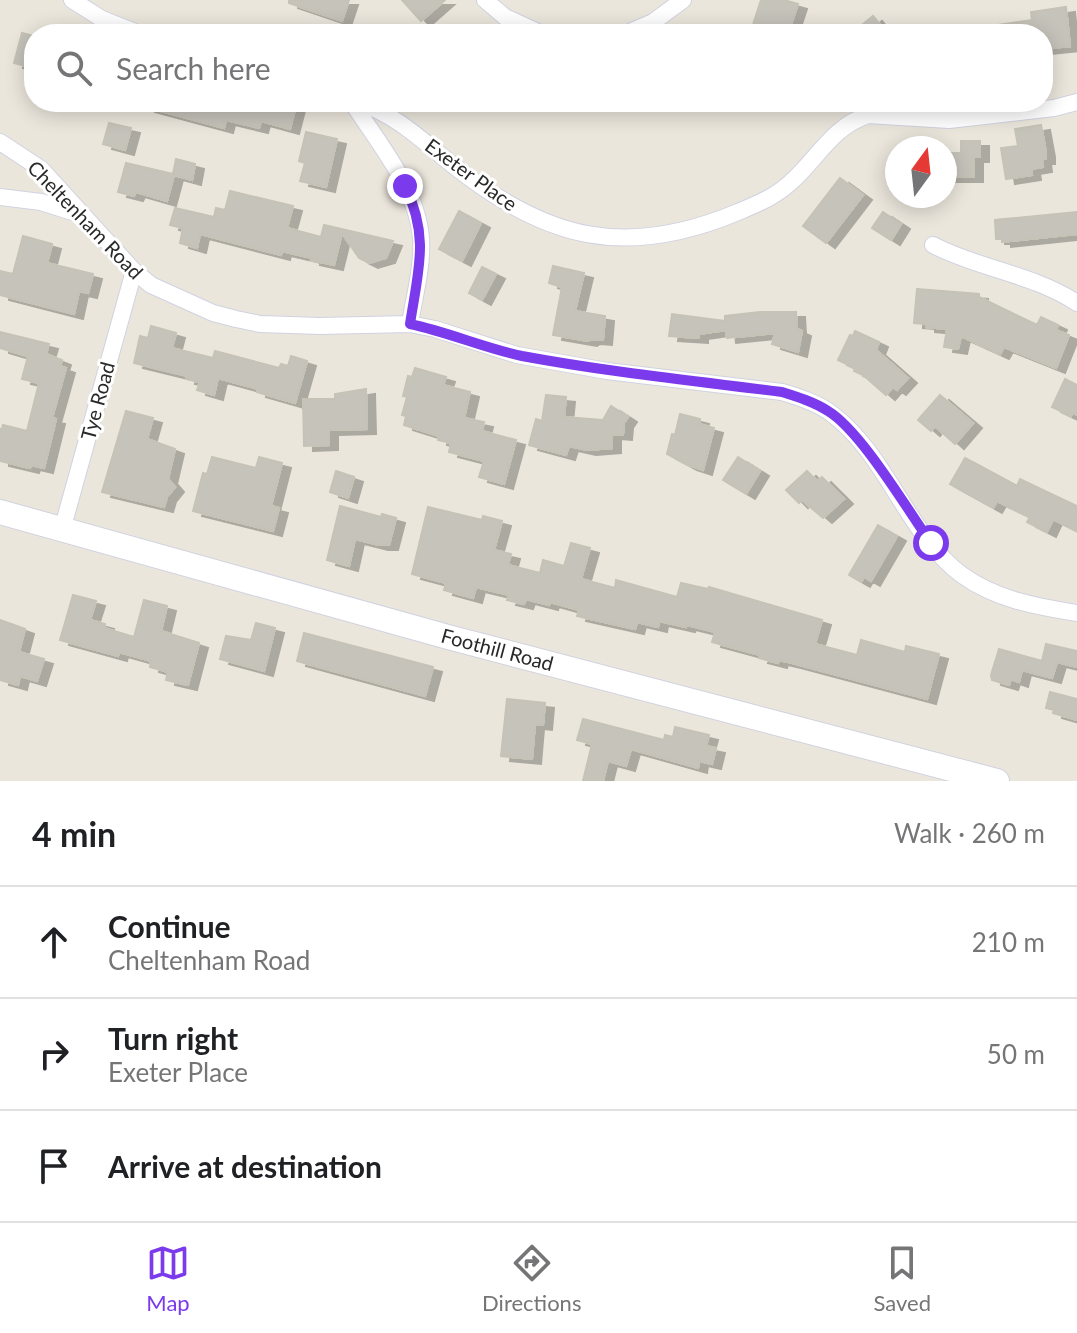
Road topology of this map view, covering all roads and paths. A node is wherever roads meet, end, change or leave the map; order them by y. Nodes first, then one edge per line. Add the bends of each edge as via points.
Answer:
1 (72, 0) edge
2 (485, 0) edge
3 (683, 0) edge
4 (115, 24) edge
5 (520, 24) edge
6 (648, 24) edge
7 (1077, 102) edge
8 (1053, 108) edge
9 (358, 112) edge
10 (380, 112) edge
11 (1019, 112) edge
12 (0, 142) edge
13 (0, 197) edge
14 (83, 215) junction
15 (933, 245) dead end
16 (134, 271) junction
17 (1077, 303) edge
18 (410, 324) junction
19 (0, 512) edge
20 (62, 530) junction
21 (1077, 613) edge
22 (997, 781) edge

1 - 4 street
2 - 5 street
3 - 6 street
7 - 8 street, Exeter Place
9 - 18 street via 405,186 418,218 421,252
10 - 11 street, Exeter Place via 519,212 556,228 615,237 705,226 768,199 845,125 868,115 949,120
12 - 14 street, Cheltenham Road via 41,169
13 - 14 street
14 - 16 street, Cheltenham Road
15 - 17 street via 959,259 1059,291
16 - 18 street, Cheltenham Road via 147,283 213,313 260,324
16 - 20 street, Tye Road
18 - 21 street, Cheltenham Road via 517,355 808,400 831,412 857,438 931,543 961,574 1010,599
19 - 20 main road, Foothill Road
20 - 22 main road, Foothill Road

